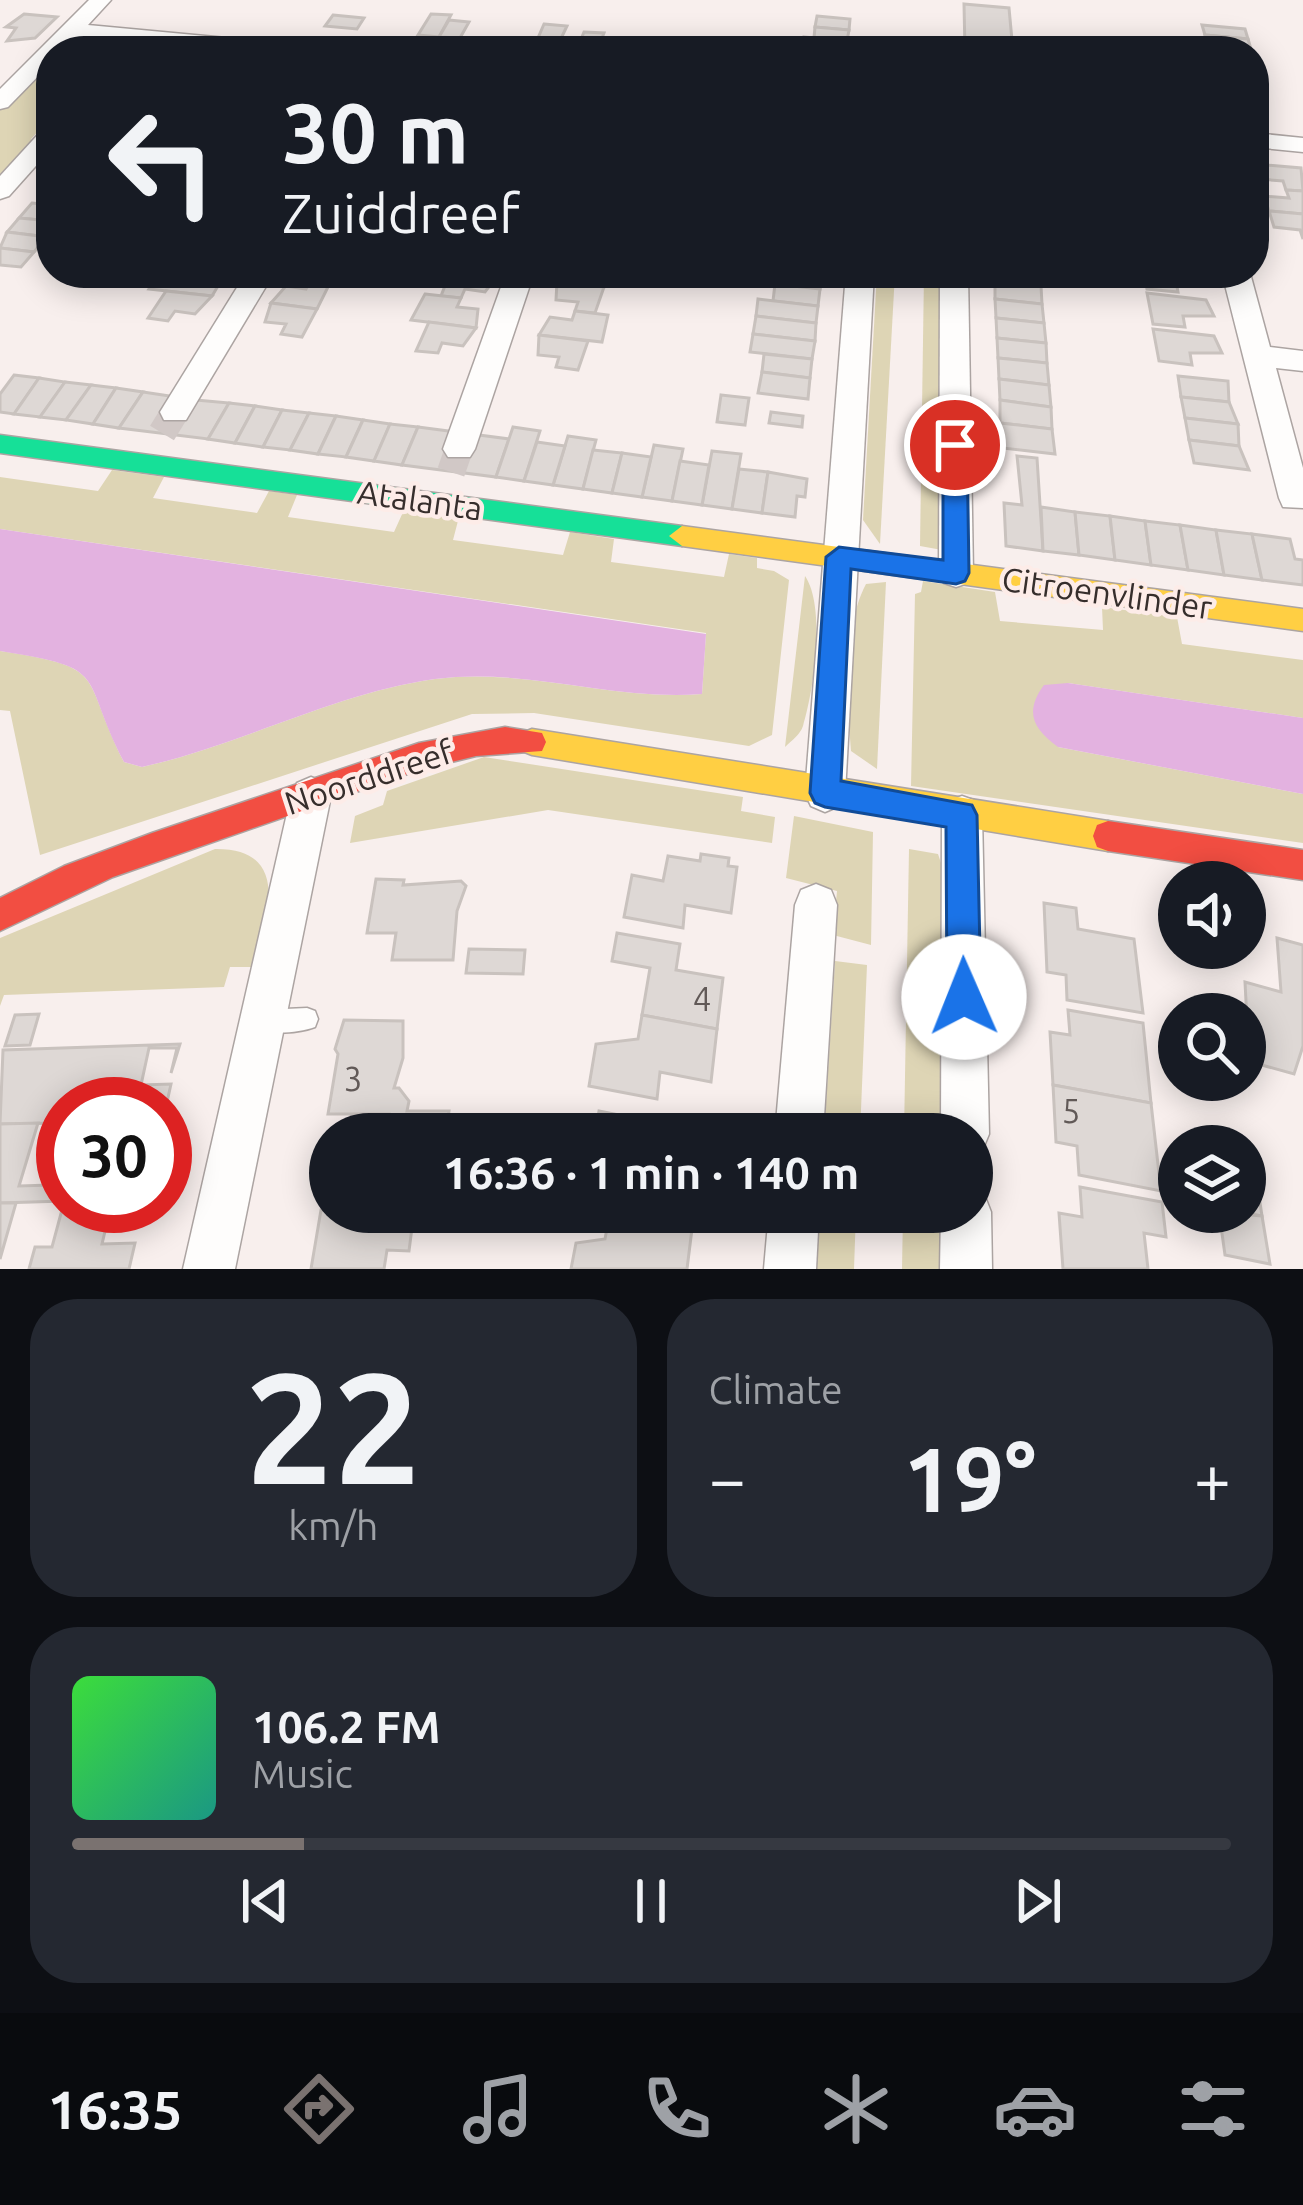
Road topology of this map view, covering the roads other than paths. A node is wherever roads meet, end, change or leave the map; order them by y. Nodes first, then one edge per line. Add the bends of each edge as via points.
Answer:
1 (101, 0) edge
2 (72, 29) junction
3 (65, 36) edge
4 (100, 36) edge
5 (36, 65) edge
6 (0, 101) edge
7 (1269, 142) edge
8 (1303, 145) edge
9 (36, 151) edge
10 (0, 191) edge
11 (251, 288) edge
12 (515, 288) edge
13 (859, 288) edge
14 (954, 288) edge
15 (1240, 288) edge
16 (1258, 356) junction
17 (1303, 361) edge
18 (0, 444) edge
19 (144, 463) junction
20 (450, 474) junction
21 (1295, 498) dead end
22 (839, 557) junction
23 (956, 573) junction
24 (1303, 620) edge
25 (825, 793) junction
26 (311, 796) junction
27 (962, 815) junction
28 (1303, 865) edge
29 (816, 905) dead end
30 (0, 915) edge
31 (801, 1113) edge
32 (965, 1113) edge
33 (793, 1233) edge
34 (966, 1233) edge
35 (209, 1269) edge
36 (790, 1269) edge
37 (967, 1269) edge

1 - 2 street
2 - 3 street
2 - 4 street
5 - 6 street
7 - 8 street
9 - 10 street
11 - 19 street
12 - 20 street
13 - 22 street
14 - 23 street
15 - 16 street
16 - 17 street
16 - 21 street
18 - 19 street, Atalanta
19 - 20 street, Atalanta
20 - 22 street, Atalanta
22 - 23 street, Citroenvlinder
22 - 25 street
23 - 24 street, Citroenvlinder
25 - 26 street, Noorddreef via 518,740 434,753
25 - 27 street, Noorddreef
26 - 30 street, Noorddreef via 111,861
26 - 35 street via 285,1020
27 - 28 street, Noorddreef
27 - 32 street
29 - 31 street
33 - 36 street
34 - 37 street

